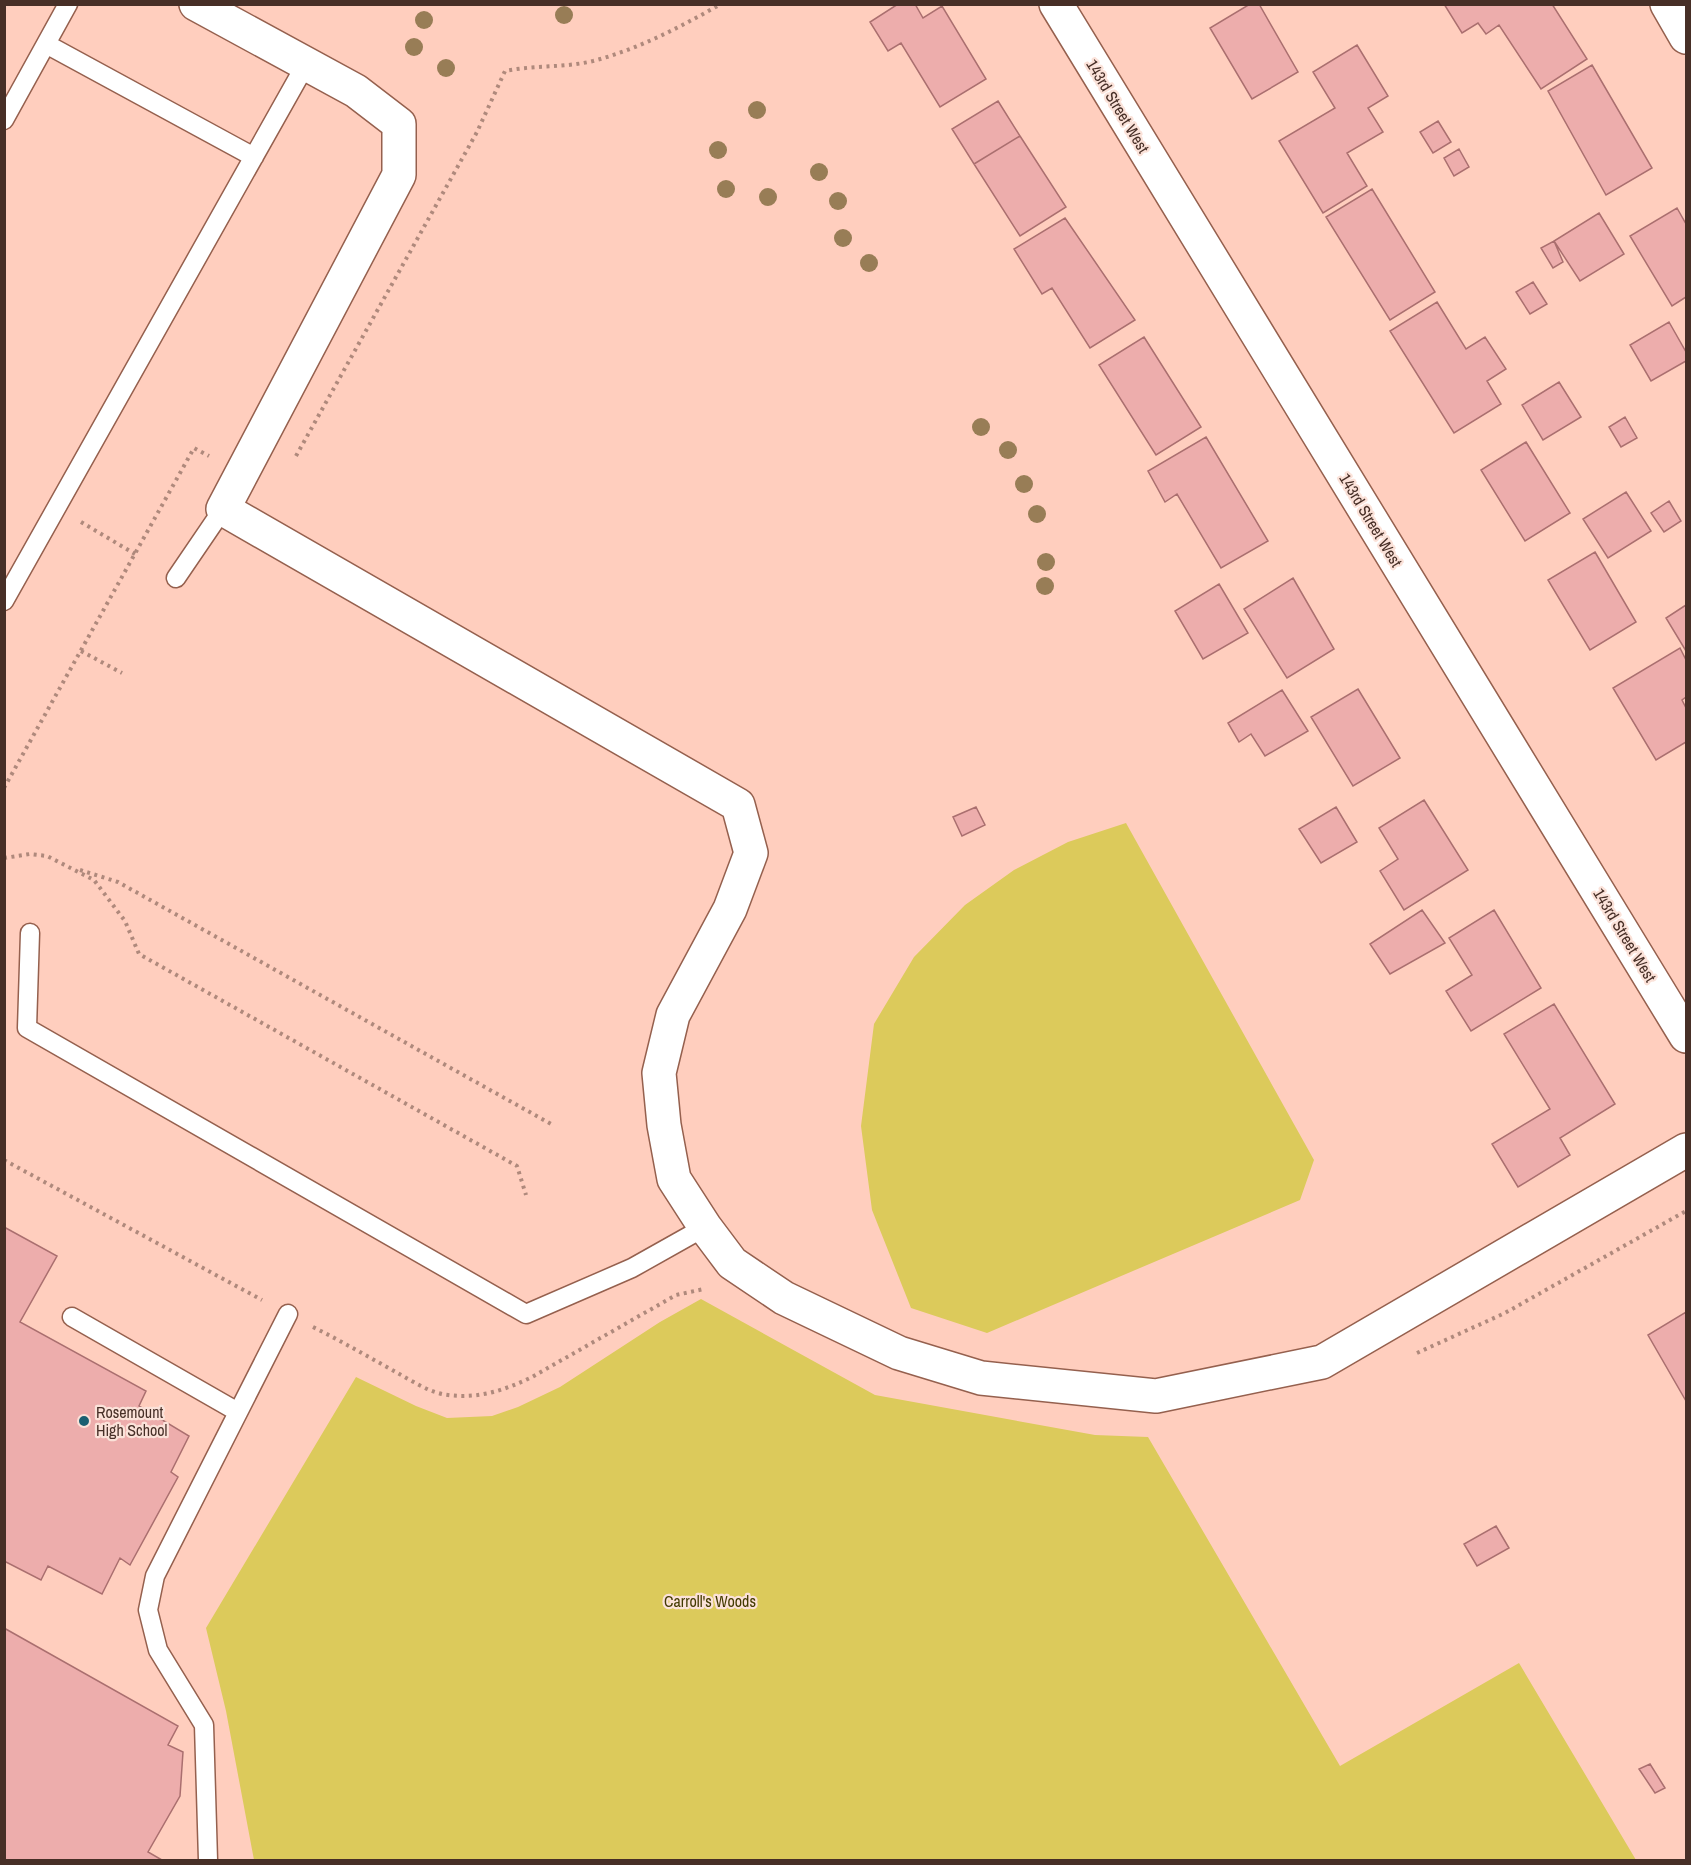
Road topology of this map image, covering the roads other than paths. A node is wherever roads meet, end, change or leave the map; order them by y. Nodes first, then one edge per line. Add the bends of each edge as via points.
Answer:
1 (68, 4) edge
2 (196, 4) edge
3 (1056, 4) edge
4 (1667, 4) edge
5 (1686, 37) edge
6 (46, 44) junction
7 (306, 64) junction
8 (4, 120) edge
9 (254, 157) junction
10 (223, 509) junction
11 (176, 578) dead end
12 (4, 601) edge
13 (30, 933) dead end
14 (1686, 1036) edge
15 (1686, 1150) edge
16 (705, 1227) junction
17 (288, 1314) dead end
18 (72, 1317) dead end
19 (238, 1412) junction
20 (208, 1860) edge

1 - 6 lane
2 - 7 street
3 - 14 street, 143rd Street West
4 - 5 street
6 - 8 lane
6 - 9 lane
7 - 9 lane
7 - 10 street via 356,91 399,124 399,175
9 - 12 lane
10 - 11 lane
10 - 16 street via 738,805 752,853 730,909 673,1015 659,1073 674,1179
13 - 16 lane via 27,1028 526,1314 632,1268
15 - 16 street via 1322,1362 1156,1396 981,1378 899,1353 783,1298 732,1263
17 - 19 lane
18 - 19 lane
19 - 20 lane via 155,1576 148,1610 158,1650 204,1725

